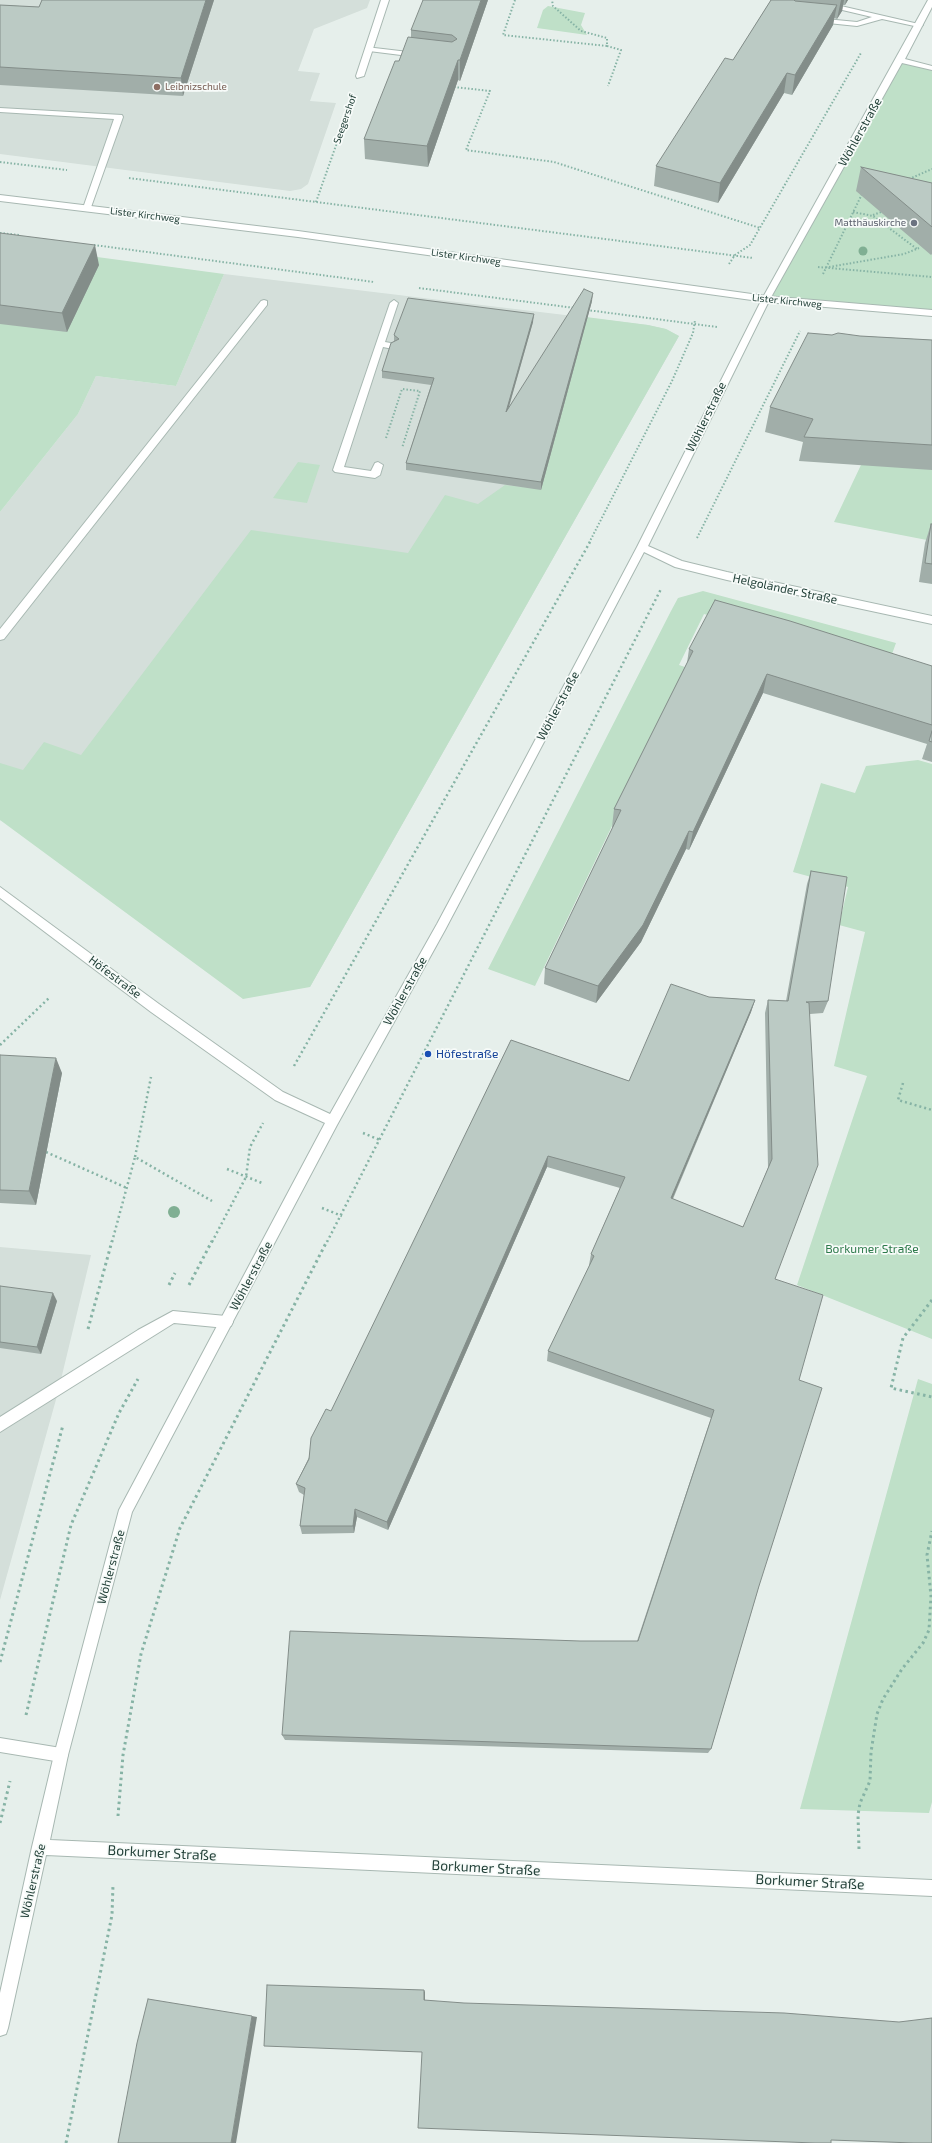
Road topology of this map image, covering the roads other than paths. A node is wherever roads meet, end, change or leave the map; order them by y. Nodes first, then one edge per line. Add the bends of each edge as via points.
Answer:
1 (385, 0) edge
2 (804, 0) edge
3 (932, 0) edge
4 (882, 16) junction
5 (811, 20) edge
6 (919, 25) junction
7 (369, 49) junction
8 (429, 56) edge
9 (900, 60) junction
10 (932, 68) edge
11 (360, 76) road end
12 (0, 110) edge
13 (0, 198) edge
14 (87, 208) junction
15 (766, 299) junction
16 (394, 303) dead end
17 (264, 304) dead end
18 (932, 313) edge
19 (380, 344) junction
20 (393, 346) edge
21 (378, 465) road end
22 (642, 547) junction
23 (932, 620) edge
24 (0, 636) edge
25 (0, 892) edge
26 (333, 1121) junction
27 (226, 1322) junction
28 (0, 1425) edge
29 (0, 1745) edge
30 (61, 1755) junction
31 (40, 1847) junction
32 (932, 1888) edge
33 (0, 2028) edge

1 - 7 street
2 - 4 street
3 - 6 street, Wöhlerstraße
4 - 5 street via 857,24
4 - 6 street
6 - 9 street, Wöhlerstraße
7 - 8 street
7 - 11 street
9 - 10 street
9 - 15 street, Wöhlerstraße
12 - 14 street via 119,117
13 - 14 street, Lister Kirchweg
14 - 15 street, Lister Kirchweg via 298,234
15 - 18 street, Lister Kirchweg
15 - 22 street, Wöhlerstraße
16 - 19 street
17 - 24 street
19 - 20 street
19 - 21 street via 338,470 374,475
22 - 23 street, Helgoländer Straße via 679,564 726,576
22 - 26 street, Wöhlerstraße via 441,927
25 - 26 street, Höfestraße via 155,1008 279,1096
26 - 27 street, Wöhlerstraße
27 - 28 street via 173,1317
27 - 30 street, Wöhlerstraße via 126,1510
29 - 30 street
30 - 31 street, Wöhlerstraße
31 - 32 street, Borkumer Straße
31 - 33 street, Wöhlerstraße

